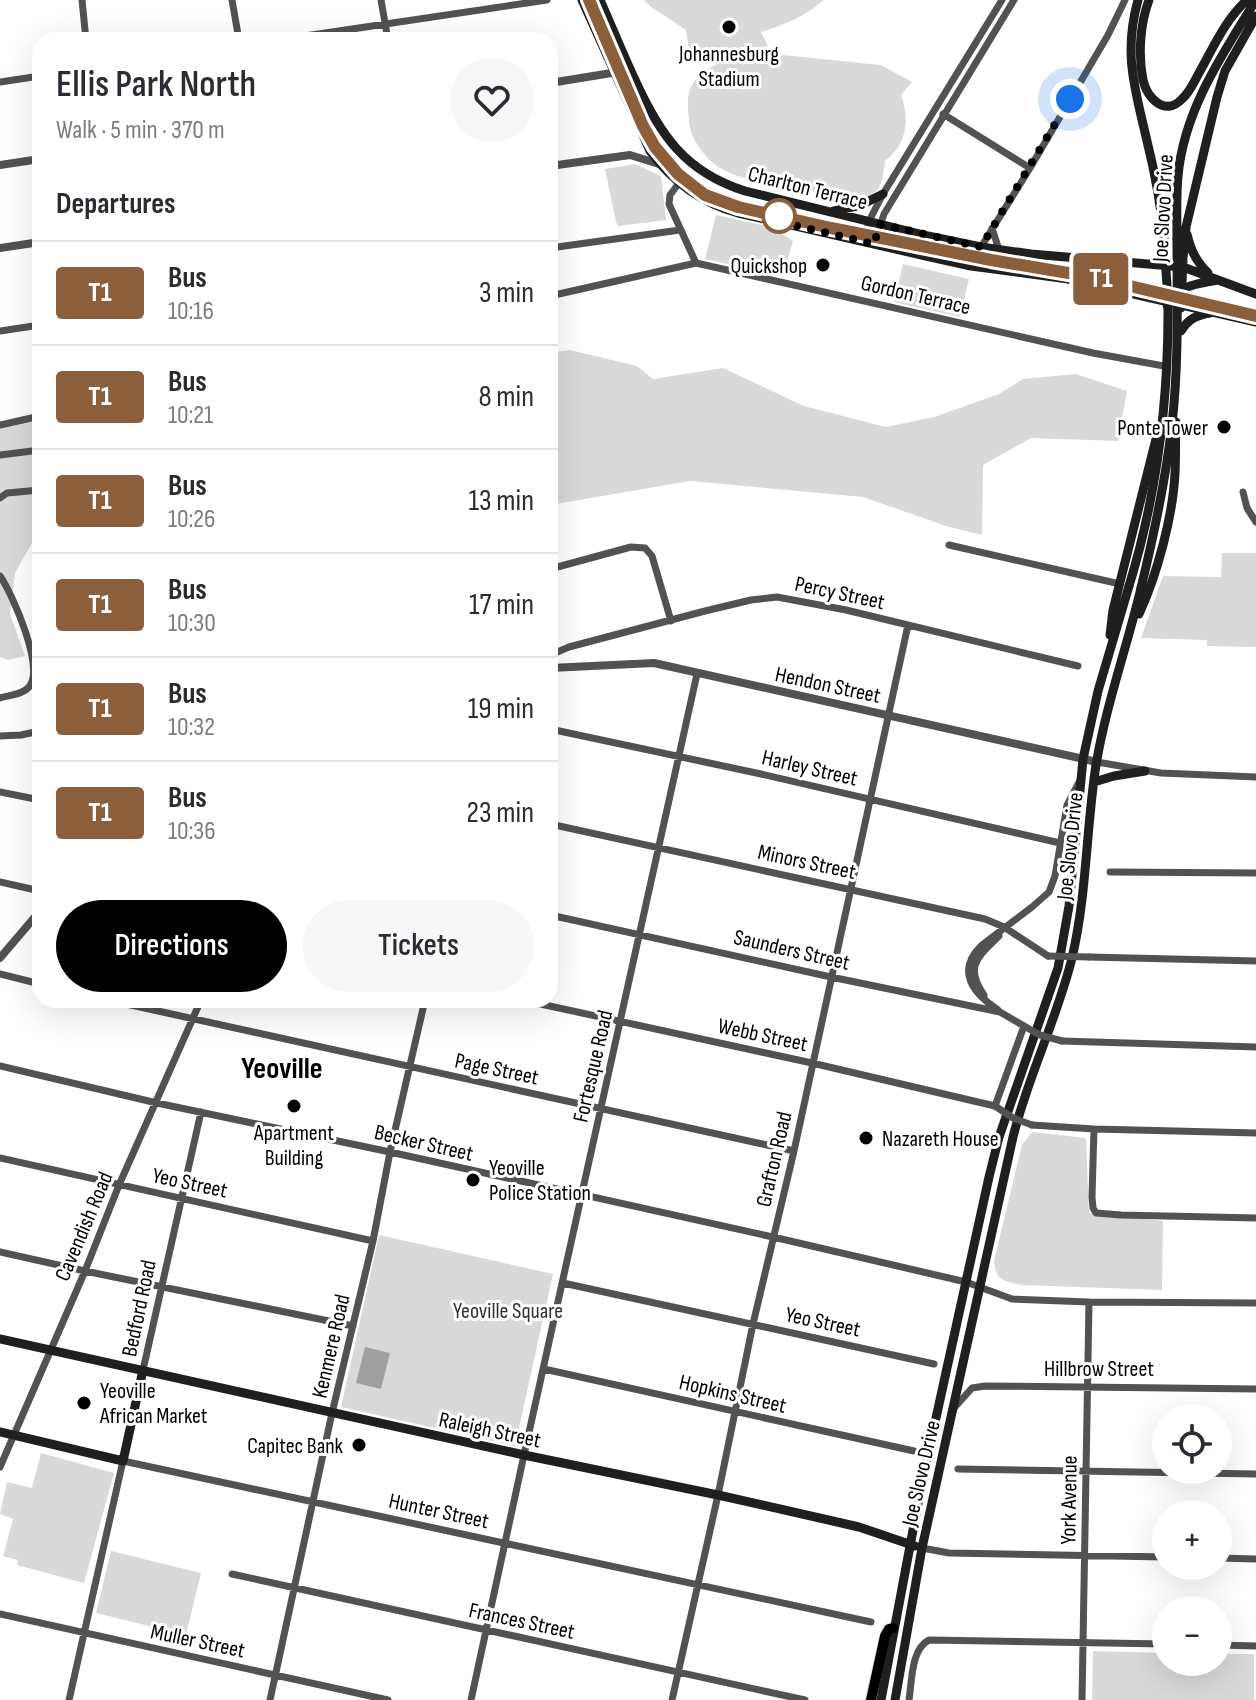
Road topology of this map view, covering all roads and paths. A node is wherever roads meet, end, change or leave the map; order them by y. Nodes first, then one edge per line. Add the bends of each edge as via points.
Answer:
1 (82, 0) edge
2 (232, 0) edge
3 (381, 0) edge
4 (547, 0) edge
5 (582, 0) edge
6 (600, 0) edge
7 (1014, 0) edge
8 (1125, 0) edge
9 (1138, 0) edge
10 (1149, 0) edge
11 (1247, 0) edge
12 (1256, 0) edge
13 (1000, 3) edge
14 (1006, 12) junction
15 (1256, 16) edge
16 (385, 25) junction
17 (85, 32) edge
18 (238, 32) edge
19 (335, 32) edge
20 (386, 32) edge
21 (964, 61) junction
22 (974, 65) junction
23 (630, 70) junction
24 (614, 74) junction
25 (32, 77) edge
26 (0, 82) edge
27 (558, 82) edge
28 (935, 109) junction
29 (945, 116) junction
30 (32, 160) edge
31 (660, 164) junction
32 (0, 165) edge
33 (558, 165) edge
34 (1030, 168) junction
35 (679, 183) junction
36 (883, 194) junction
37 (830, 211) junction
38 (875, 223) junction
39 (1186, 227) junction
40 (992, 228) junction
41 (680, 230) junction
42 (32, 243) edge
43 (869, 243) junction
44 (558, 247) edge
45 (981, 247) junction
46 (0, 248) edge
47 (999, 250) junction
48 (696, 263) junction
49 (1183, 267) junction
50 (1217, 278) junction
51 (1182, 289) junction
52 (558, 294) edge
53 (1256, 294) edge
54 (1167, 301) junction
55 (1181, 304) junction
56 (1213, 312) junction
57 (1256, 322) edge
58 (32, 326) edge
59 (0, 331) edge
60 (1181, 331) junction
61 (1164, 366) junction
62 (32, 418) edge
63 (0, 425) edge
64 (32, 451) edge
65 (0, 455) edge
66 (32, 491) edge
67 (1243, 492) dead end
68 (0, 498) edge
69 (1256, 522) edge
70 (949, 545) dead end
71 (558, 567) edge
72 (0, 576) edge
73 (1124, 585) junction
74 (671, 621) junction
75 (1132, 623) junction
76 (908, 625) junction
77 (558, 652) edge
78 (32, 663) edge
79 (1078, 666) dead end
80 (558, 668) edge
81 (697, 674) junction
82 (32, 680) edge
83 (0, 698) edge
84 (889, 716) junction
85 (558, 731) edge
86 (32, 733) edge
87 (0, 736) edge
88 (678, 756) junction
89 (1083, 759) junction
90 (1097, 762) junction
91 (1145, 771) junction
92 (1256, 777) edge
93 (1081, 779) junction
94 (1094, 782) junction
95 (0, 792) edge
96 (32, 798) edge
97 (870, 799) junction
98 (558, 826) edge
99 (1060, 843) junction
100 (659, 847) junction
101 (1110, 872) dead end
102 (1256, 873) edge
103 (0, 882) edge
104 (32, 889) edge
105 (850, 889) junction
106 (558, 917) edge
107 (32, 920) edge
108 (1006, 927) junction
109 (641, 935) junction
110 (0, 958) edge
111 (1256, 961) edge
112 (0, 974) edge
113 (831, 977) junction
114 (32, 982) edge
115 (142, 1008) edge
116 (198, 1008) edge
117 (423, 1008) edge
118 (556, 1008) edge
119 (996, 1009) junction
120 (193, 1020) junction
121 (620, 1023) junction
122 (1024, 1026) junction
123 (1256, 1047) edge
124 (812, 1063) junction
125 (0, 1066) edge
126 (410, 1067) junction
127 (157, 1103) junction
128 (995, 1106) junction
129 (601, 1108) junction
130 (201, 1112) junction
131 (1094, 1129) junction
132 (1256, 1133) edge
133 (794, 1151) junction
134 (390, 1152) junction
135 (0, 1158) edge
136 (119, 1185) junction
137 (581, 1195) junction
138 (180, 1198) junction
139 (1256, 1218) edge
140 (773, 1237) junction
141 (373, 1241) junction
142 (0, 1252) edge
143 (85, 1271) junction
144 (966, 1282) junction
145 (563, 1283) junction
146 (161, 1286) junction
147 (980, 1287) junction
148 (1089, 1302) junction
149 (1256, 1303) edge
150 (753, 1324) junction
151 (353, 1326) junction
152 (0, 1339) edge
153 (49, 1350) junction
154 (934, 1364) dead end
155 (544, 1369) junction
156 (143, 1370) junction
157 (1088, 1386) junction
158 (1256, 1389) edge
159 (953, 1410) junction
160 (735, 1412) junction
161 (332, 1413) junction
162 (0, 1432) edge
163 (14, 1435) junction
164 (914, 1451) dead end
165 (524, 1455) junction
166 (123, 1461) junction
167 (0, 1467) edge
168 (958, 1469) dead end
169 (1087, 1471) junction
170 (1256, 1474) edge
171 (718, 1495) junction
172 (314, 1502) junction
173 (505, 1543) junction
174 (909, 1543) junction
175 (922, 1548) junction
176 (1084, 1556) junction
177 (1152, 1557) edge
178 (1232, 1558) edge
179 (1256, 1559) edge
180 (232, 1574) dead end
181 (698, 1585) junction
182 (295, 1588) junction
183 (0, 1614) edge
184 (871, 1622) dead end
185 (893, 1628) junction
186 (487, 1631) junction
187 (84, 1633) junction
188 (1083, 1642) junction
189 (1152, 1644) edge
190 (1232, 1645) edge
191 (1256, 1646) edge
192 (678, 1672) junction
193 (276, 1675) junction
194 (69, 1700) edge
195 (270, 1700) edge
196 (388, 1700) edge
197 (471, 1700) edge
198 (672, 1700) edge
199 (805, 1700) edge
200 (871, 1700) edge
201 (881, 1700) edge
202 (895, 1700) edge
203 (909, 1700) edge
204 (1082, 1700) edge

1 - 17 street
2 - 18 street
3 - 16 street
4 - 16 street
5 - 24 main road, Charlton Terrace
6 - 23 main road, Charlton Terrace
7 - 14 street
8 - 34 street
9 - 73 main road, Joe Slovo Drive, bridge via 1131,73 1154,171 1168,312 1162,421 1148,504
10 - 11 main road via 1142,72 1149,96 1169,106 1188,93 1220,35
12 - 75 main road, Joe Slovo Drive, bridge via 1212,71 1191,118 1178,176 1172,424 1159,510
13 - 14 street
13 - 21 street
14 - 22 street
15 - 39 main road via 1220,85
16 - 19 street
16 - 20 street
21 - 22 street
21 - 28 street
22 - 29 street
23 - 24 street
23 - 37 main road, Charlton Terrace via 656,123 673,147 701,171 733,187
24 - 27 street
24 - 31 main road, Charlton Terrace
25 - 26 street
28 - 29 street
28 - 36 street
29 - 34 street
29 - 38 street
30 - 32 street
31 - 33 street via 630,155
31 - 35 main road, Charlton Terrace
34 - 40 street
35 - 41 street via 669,201
35 - 43 main road, Charlton Terrace via 726,209
36 - 37 main road
36 - 38 street
37 - 38 main road, Charlton Terrace
38 - 43 street
38 - 45 main road, Charlton Terrace
39 - 49 main road
39 - 50 main road via 1196,260
40 - 45 street
40 - 47 street
41 - 44 street
41 - 48 street
42 - 46 street
43 - 54 main road, Charlton Terrace
45 - 47 main road, Charlton Terrace
47 - 49 main road, Charlton Terrace
48 - 52 street
48 - 61 street, Gordon Terrace
49 - 50 main road, Charlton Terrace
49 - 51 main road
50 - 51 main road
50 - 53 main road, Charlton Terrace
51 - 54 main road
51 - 55 main road
54 - 55 main road, Charlton Terrace
54 - 61 main road
55 - 56 main road, Charlton Terrace
55 - 60 main road
56 - 57 main road, Charlton Terrace
56 - 60 main road via 1194,317
58 - 59 street
60 - 75 main road via 1174,490 1159,557
61 - 73 main road via 1157,437
62 - 63 street
64 - 65 street
66 - 68 street
67 - 69 street
70 - 73 street
71 - 74 street via 645,548
72 - 78 street via 20,614
73 - 89 main road, Joe Slovo Drive
74 - 76 street, Percy Street via 777,597
74 - 77 street, Percy Street
75 - 90 main road, Joe Slovo Drive
76 - 79 street, Percy Street
76 - 84 street, Grafton Road
80 - 81 street, Hendon Street via 645,663
81 - 84 street, Hendon Street
81 - 88 street, Fortesque Road
82 - 83 street via 26,690
84 - 89 street, Hendon Street
84 - 97 street, Grafton Road
85 - 88 street, Harley Street
86 - 87 street
88 - 97 street, Harley Street
88 - 100 street, Fortesque Road
89 - 90 street, Hendon Street
89 - 93 main road, Joe Slovo Drive
90 - 91 street
90 - 94 main road, Joe Slovo Drive
91 - 92 street
91 - 94 main road
93 - 99 street via 1069,798
93 - 144 main road, Joe Slovo Drive via 1058,968 999,1137
94 - 147 main road, Joe Slovo Drive via 1072,959 1017,1119
95 - 96 street
97 - 99 street, Harley Street
97 - 105 street, Grafton Road
98 - 100 street, Minors Street
99 - 108 street via 1049,892
100 - 105 street, Minors Street
100 - 109 street, Fortesque Road
101 - 102 street
103 - 104 street
105 - 108 street, Minors Street
105 - 113 street, Grafton Road
106 - 109 street, Saunders Street
107 - 110 street
108 - 111 street, Minors Street, bridge via 1048,956
108 - 119 street via 974,967 976,980
109 - 113 street, Saunders Street
109 - 121 street, Fortesque Road
112 - 114 street
113 - 119 street, Saunders Street
113 - 124 street, Grafton Road
115 - 120 street, Page Street
116 - 120 street, Cavendish Road
117 - 126 street, Kenmere Road
118 - 121 street, Webb Street
119 - 122 street, Saunders Street
120 - 126 street, Page Street
120 - 127 street, Cavendish Road
121 - 124 street, Webb Street
121 - 129 street, Fortesque Road
122 - 123 street, Saunders Street, bridge via 1062,1041
122 - 128 street
124 - 128 street, Webb Street
124 - 133 street, Grafton Road
125 - 127 street, Becker Street
126 - 129 street, Page Street
126 - 134 street, Kenmere Road
127 - 130 street, Becker Street
127 - 136 street, Cavendish Road
128 - 131 street, Webb Street, bridge via 1032,1125
129 - 133 street, Page Street
129 - 137 street, Fortesque Road
130 - 134 street, Becker Street
130 - 138 street, Bedford Road
131 - 132 street
131 - 139 street via 1095,1212
133 - 140 street, Grafton Road
134 - 137 street, Becker Street
134 - 141 street, Kenmere Road
135 - 136 street, Yeo Street
136 - 138 street, Yeo Street
136 - 143 street, Cavendish Road
137 - 140 street, Becker Street
137 - 145 street, Fortesque Road
138 - 141 street, Yeo Street
138 - 146 street, Bedford Road
140 - 144 street, Becker Street
140 - 150 street, Grafton Road
141 - 151 street, Kenmere Road
142 - 143 street
143 - 146 street
143 - 153 street, Cavendish Road
144 - 147 street, Becker Street
144 - 174 main road, Joe Slovo Drive
145 - 150 street, Yeo Street
145 - 155 street, Fortesque Road
146 - 151 street
146 - 156 street, Bedford Road
147 - 148 street, Becker Street via 1012,1299
147 - 159 main road, Joe Slovo Drive
148 - 149 street, Becker Street
148 - 157 street, York Avenue
150 - 154 street, Yeo Street
150 - 160 street, Grafton Road
151 - 161 street, Kenmere Road
152 - 153 main road, Raleigh Street
153 - 156 main road, Raleigh Street
153 - 163 street, Cavendish Road
155 - 160 street, Hopkins Street
155 - 165 street, Fortesque Road
156 - 161 main road, Raleigh Street
156 - 166 main road, Bedford Road
157 - 158 street, Hillbrow Street
157 - 159 street, Hillbrow Street via 977,1386
157 - 169 street, York Avenue
159 - 175 main road, Joe Slovo Drive
160 - 164 street, Hopkins Street
160 - 171 street, Grafton Road
161 - 165 main road, Raleigh Street
161 - 172 street, Kenmere Road
162 - 163 main road, Hunter Street
163 - 166 main road, Hunter Street
163 - 167 street, Cavendish Road
165 - 171 main road, Raleigh Street
165 - 173 street, Fortesque Road
166 - 172 street, Hunter Street
166 - 187 street, Bedford Road
168 - 169 street
169 - 170 street
169 - 176 street, York Avenue
171 - 174 main road, Raleigh Street
171 - 181 street, Grafton Road
172 - 173 street, Hunter Street
172 - 182 street, Kenmere Road
173 - 181 street, Hunter Street
173 - 186 street, Fortesque Road
174 - 175 main road, Raleigh Street
174 - 185 main road, Joe Slovo Drive
175 - 176 street
175 - 202 main road, Joe Slovo Drive
176 - 177 street
176 - 188 street, York Avenue
178 - 179 street
180 - 182 street, Frances Street
181 - 184 street, Hunter Street
181 - 192 street, Grafton Road
182 - 186 street, Frances Street
182 - 193 street, Kenmere Road
183 - 187 street, Muller Street
185 - 200 main road via 885,1636
185 - 201 main road, Joe Slovo Drive
186 - 192 street, Frances Street
186 - 197 street, Fortesque Road
187 - 193 street, Muller Street
187 - 194 street, Bedford Road
188 - 189 street
188 - 203 street via 927,1641 917,1654
188 - 204 street, York Avenue
190 - 191 street
192 - 198 street, Grafton Road
192 - 199 street, Frances Street
193 - 195 street, Kenmere Road
193 - 196 street, Muller Street

